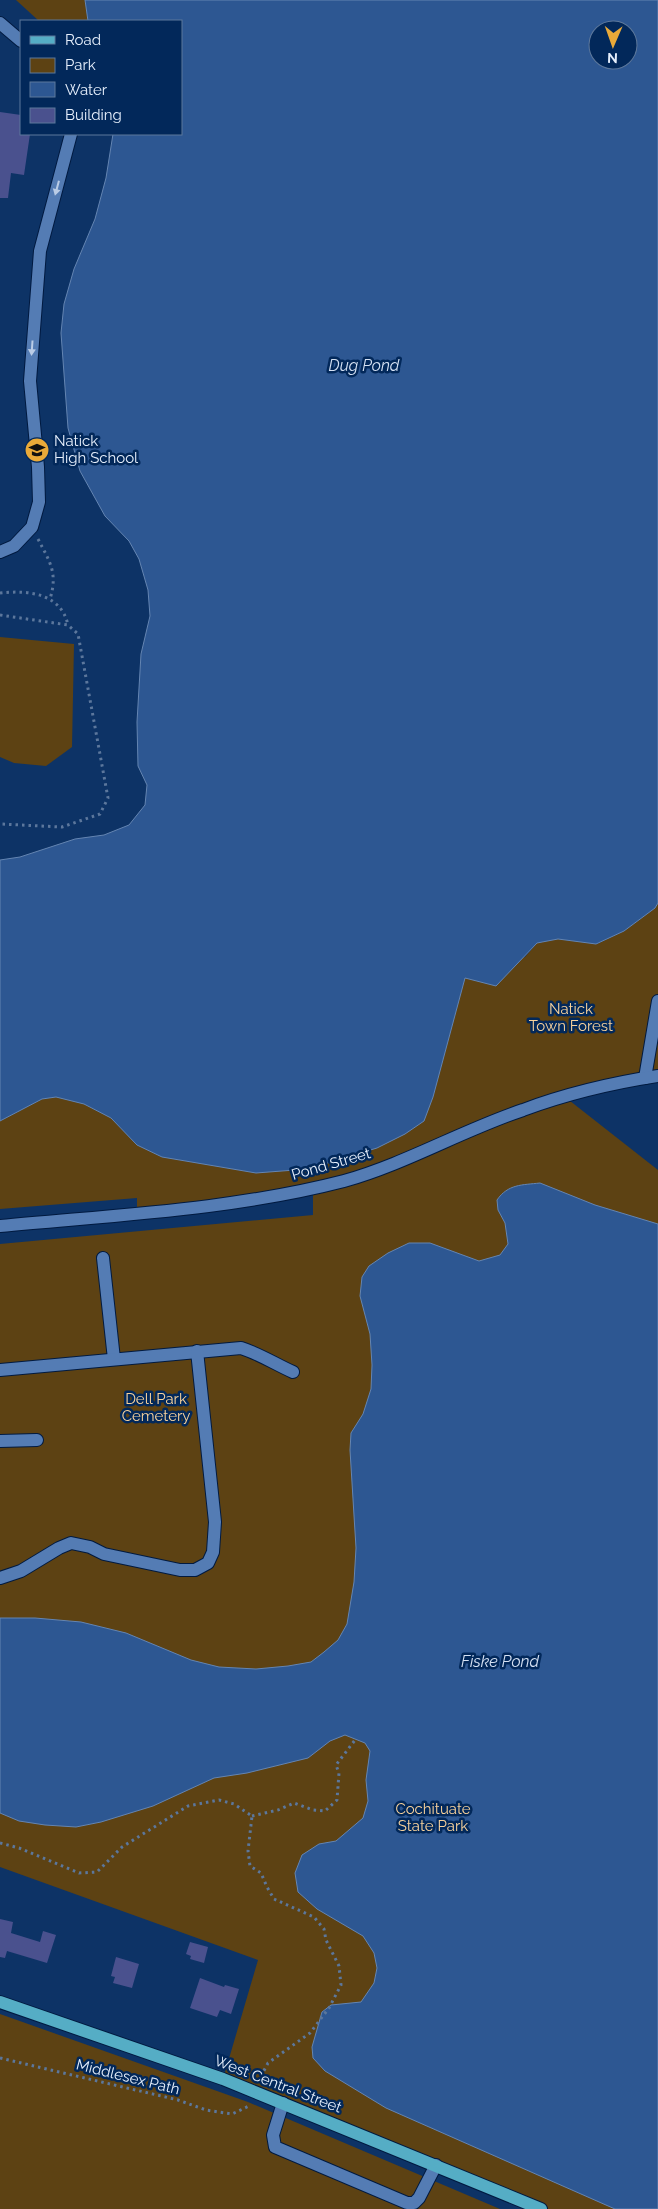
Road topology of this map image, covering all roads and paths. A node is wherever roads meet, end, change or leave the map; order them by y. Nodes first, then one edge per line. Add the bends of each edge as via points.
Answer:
1 (0, 23) edge
2 (20, 41) edge
3 (71, 135) edge
4 (37, 537) dead end
5 (0, 552) edge
6 (0, 593) edge
7 (50, 599) junction
8 (0, 615) edge
9 (68, 625) junction
10 (0, 824) edge
11 (658, 1002) edge
12 (652, 1077) edge
13 (0, 1226) edge
14 (103, 1258) dead end
15 (197, 1351) junction
16 (114, 1359) junction
17 (0, 1370) edge
18 (293, 1372) dead end
19 (36, 1440) dead end
20 (0, 1441) edge
21 (0, 1578) edge
22 (355, 1740) dead end
23 (252, 1816) junction
24 (0, 1843) edge
25 (0, 2002) edge
26 (0, 2058) edge
27 (260, 2078) dead end
28 (283, 2103) junction
29 (249, 2106) dead end
30 (436, 2165) junction
31 (541, 2209) edge

1 - 2 street
3 -> 5 street via 40,252 30,380 39,502 32,527 14,546
4 - 7 path via 52,567 54,585
6 - 7 path via 28,592
7 - 9 path via 65,612
8 - 9 path
9 - 10 path via 78,634 108,798 100,814 62,827
11 - 12 street
12 - 13 street, Pond Street via 610,1085 522,1110 380,1168 313,1188 234,1202
14 - 16 street
15 - 16 street
15 - 18 street via 241,1348 260,1354
15 - 21 street via 215,1522 213,1552 208,1563 195,1570 180,1570 104,1554 71,1543 21,1571
16 - 17 street
19 - 20 street
22 - 23 path via 336,1765 339,1773 336,1800 326,1811 294,1803
23 - 24 path via 234,1804 219,1800 188,1806 122,1847 97,1872 80,1873
23 - 27 path via 248,1851 250,1866 261,1873 274,1899 314,1917 324,1929 339,1966 341,1985 330,2008 310,2033 268,2063
25 - 28 main road, West Central Street
26 - 29 path, Middlesex Path via 178,2100 206,2110 232,2114
28 - 30 main road, West Central Street
28 - 30 street via 273,2135 275,2147 407,2204 419,2198
30 - 31 main road, West Central Street

